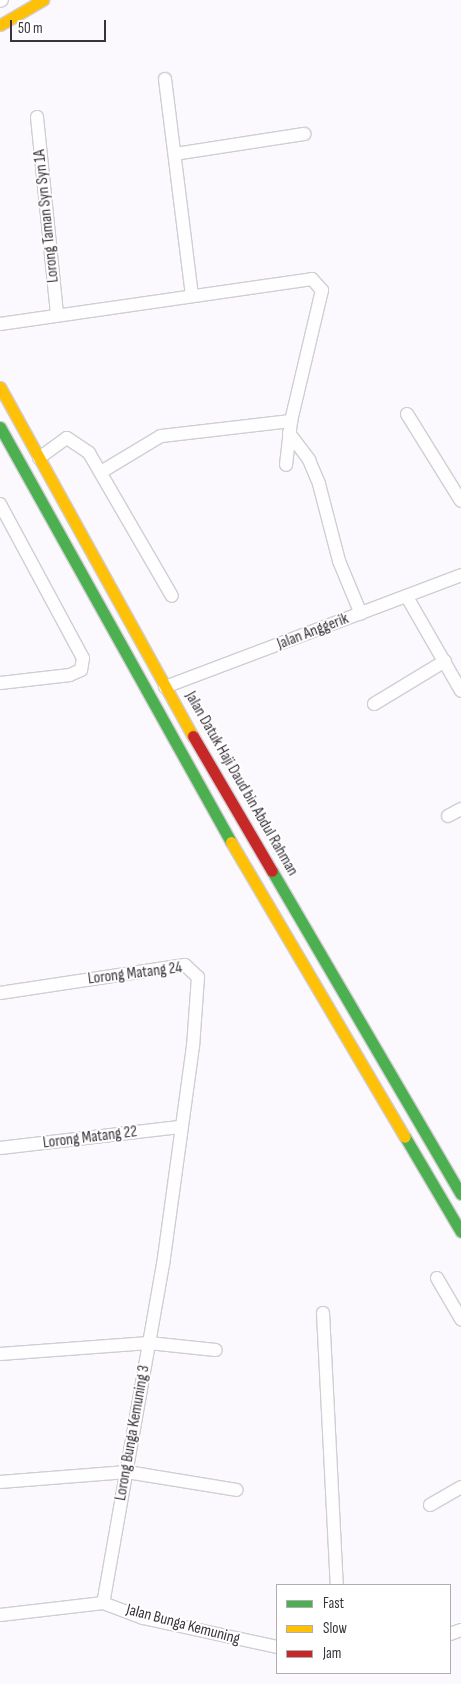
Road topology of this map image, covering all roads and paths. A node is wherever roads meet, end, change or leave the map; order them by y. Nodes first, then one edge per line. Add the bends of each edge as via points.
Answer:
1 (43, 0) edge
2 (0, 26) edge
3 (165, 79) dead end
4 (37, 117) dead end
5 (304, 134) dead end
6 (175, 154) junction
7 (192, 295) junction
8 (57, 315) junction
9 (0, 324) edge
10 (0, 387) edge
11 (407, 414) dead end
12 (0, 427) edge
13 (290, 427) junction
14 (39, 458) junction
15 (286, 465) dead end
16 (101, 472) junction
17 (461, 502) edge
18 (0, 504) edge
19 (461, 575) edge
20 (172, 596) dead end
21 (407, 597) junction
22 (361, 614) junction
23 (445, 661) junction
24 (0, 682) edge
25 (165, 687) junction
26 (461, 690) edge
27 (374, 704) dead end
28 (461, 809) edge
29 (448, 816) dead end
30 (0, 993) edge
31 (193, 1046) joint
32 (180, 1127) junction
33 (0, 1148) edge
34 (461, 1194) edge
35 (461, 1232) edge
36 (437, 1278) dead end
37 (323, 1313) dead end
38 (461, 1318) edge
39 (149, 1343) junction
40 (216, 1350) dead end
41 (0, 1354) edge
42 (126, 1472) junction
43 (0, 1482) edge
44 (461, 1487) edge
45 (237, 1490) dead end
46 (430, 1505) dead end
47 (337, 1584) edge
48 (104, 1603) junction
49 (0, 1614) edge
50 (276, 1647) edge

1 - 2 main road
3 - 6 street
4 - 8 street, Lorong Taman Syn Syn 1A
5 - 6 street
6 - 7 street
7 - 8 street
7 - 13 street via 312,279 318,282 322,290
8 - 9 street
10 - 14 main road, Jalan Datuk Haji Daud bin Abdul Rahman
11 - 17 street
12 - 35 main road via 214,812
13 - 15 street
13 - 16 street via 161,436
13 - 22 street via 319,484 339,561
14 - 16 street via 72,438
14 - 25 main road, Jalan Datuk Haji Daud bin Abdul Rahman
16 - 20 street
18 - 24 street via 83,658 81,670 70,675
19 - 21 street, Jalan Anggerik
21 - 22 street, Jalan Anggerik
21 - 23 street
22 - 25 street, Jalan Anggerik
23 - 26 street
23 - 27 street
25 - 34 main road, Jalan Datuk Haji Daud bin Abdul Rahman
28 - 29 street
30 - 31 street, Lorong Matang 24 via 185,965 198,977
31 - 32 street, Lorong Bunga Kemuning 3
32 - 33 street, Lorong Matang 22
32 - 39 street, Lorong Bunga Kemuning 3 via 163,1264
36 - 38 street
37 - 47 street
39 - 40 street
39 - 41 street
39 - 42 street, Lorong Bunga Kemuning 3
42 - 43 street
42 - 45 street
42 - 48 street, Lorong Bunga Kemuning 3
44 - 46 street
48 - 49 street, Jalan Bunga Kemuning
48 - 50 street, Jalan Bunga Kemuning via 143,1618

